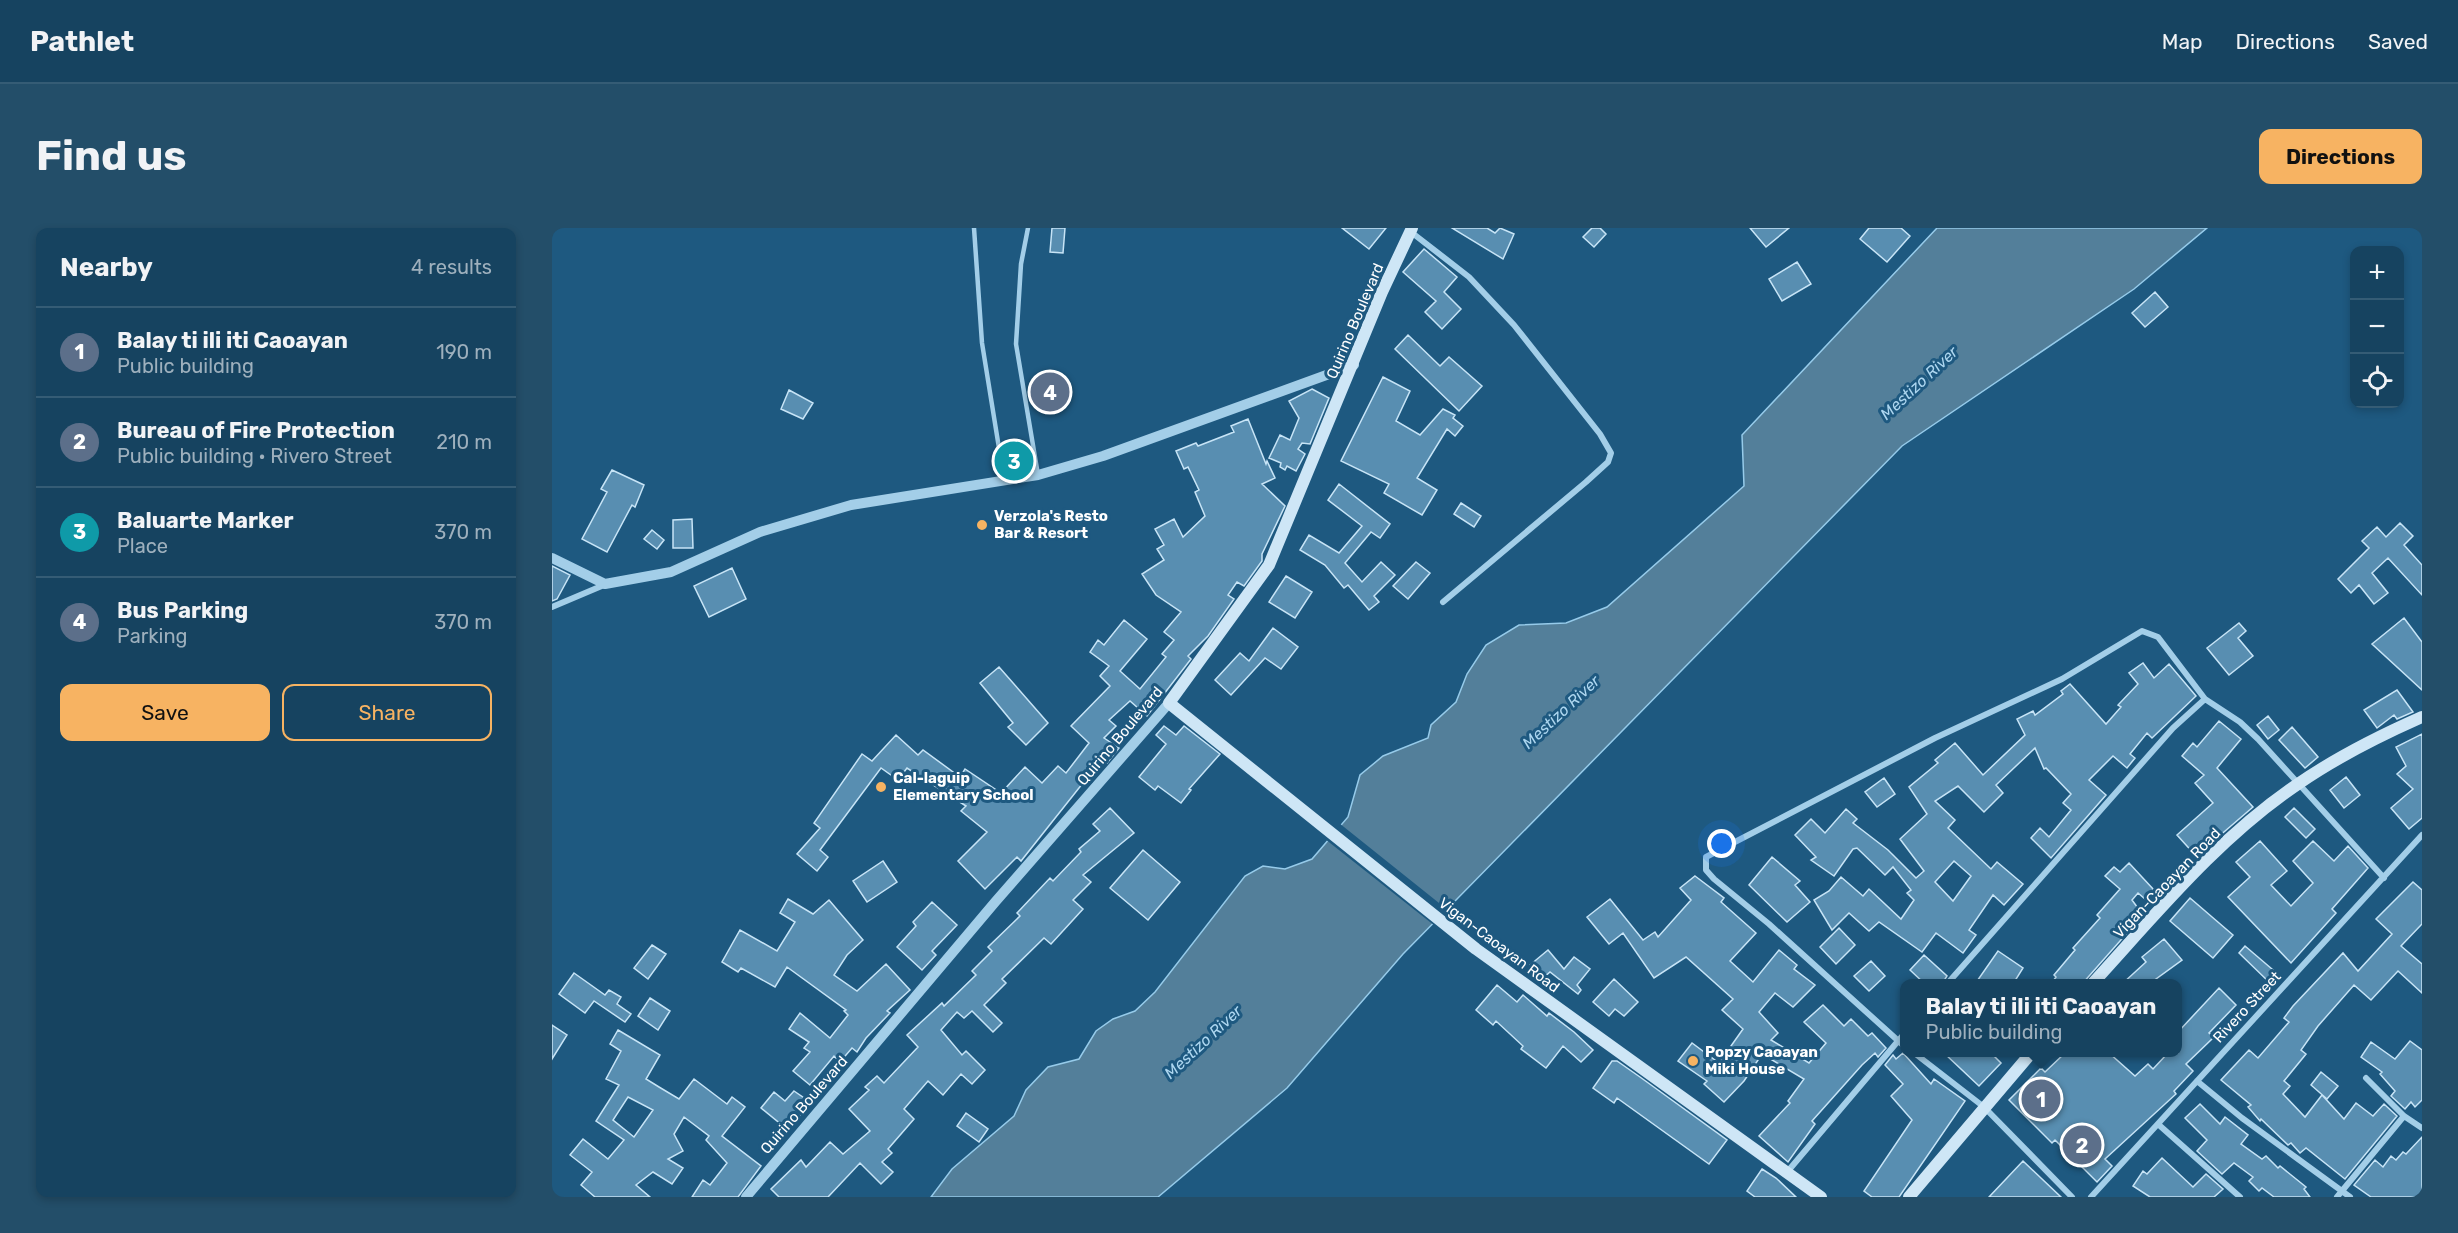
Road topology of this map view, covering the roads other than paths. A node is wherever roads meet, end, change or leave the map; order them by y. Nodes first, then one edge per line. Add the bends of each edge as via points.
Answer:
1 (974, 228) edge
2 (1028, 228) edge
3 (1412, 230) edge
4 (1354, 365) junction
5 (1038, 475) junction
6 (1004, 479) junction
7 (552, 558) edge
8 (605, 584) junction
9 (1443, 602) dead end
10 (552, 607) edge
11 (2205, 699) junction
12 (1169, 703) junction
13 (2422, 717) edge
14 (2297, 784) junction
15 (2422, 835) edge
16 (2384, 878) junction
17 (1951, 979) edge
18 (2097, 979) edge
19 (1900, 1041) edge
20 (1900, 1045) edge
21 (1918, 1057) edge
22 (2028, 1057) edge
23 (2366, 1078) dead end
24 (2197, 1081) junction
25 (1984, 1107) junction
26 (2404, 1116) junction
27 (2159, 1125) junction
28 (2422, 1128) edge
29 (1788, 1171) junction
30 (2339, 1194) edge
31 (746, 1197) edge
32 (1821, 1197) edge
33 (1909, 1197) edge
34 (2072, 1197) edge
35 (2091, 1197) edge
36 (2240, 1197) edge
37 (2350, 1197) edge

1 - 6 lane via 982,343
2 - 5 lane via 1021,264 1016,344
3 - 4 main road, Quirino Boulevard via 1382,292
3 - 9 street via 1469,277 1514,325 1611,453 1608,462 1586,482
4 - 5 street via 1103,456
4 - 12 main road, Quirino Boulevard via 1269,565
5 - 6 street
6 - 8 street via 851,505 760,532 671,572
7 - 8 street
8 - 10 street
11 - 14 street via 2240,722
11 - 17 street via 2167,735
11 - 19 street via 2158,637 2142,631 2062,679 1935,738 1706,857 1706,870 1714,879
12 - 29 main road, Vigan-Caoayan Road via 1476,949
12 - 31 street, Quirino Boulevard
13 - 14 main road, Vigan-Caoayan Road via 2373,739
14 - 16 street
14 - 18 main road, Vigan-Caoayan Road via 2195,871
15 - 16 street, Rivero Street
16 - 24 street, Rivero Street
20 - 29 street
21 - 25 street
22 - 25 main road
23 - 26 street
24 - 27 street, Rivero Street
24 - 30 street
25 - 33 main road
25 - 34 street
26 - 28 street
26 - 30 street
27 - 35 street, Rivero Street
27 - 36 street
29 - 32 main road, Vigan-Caoayan Road
30 - 37 street

